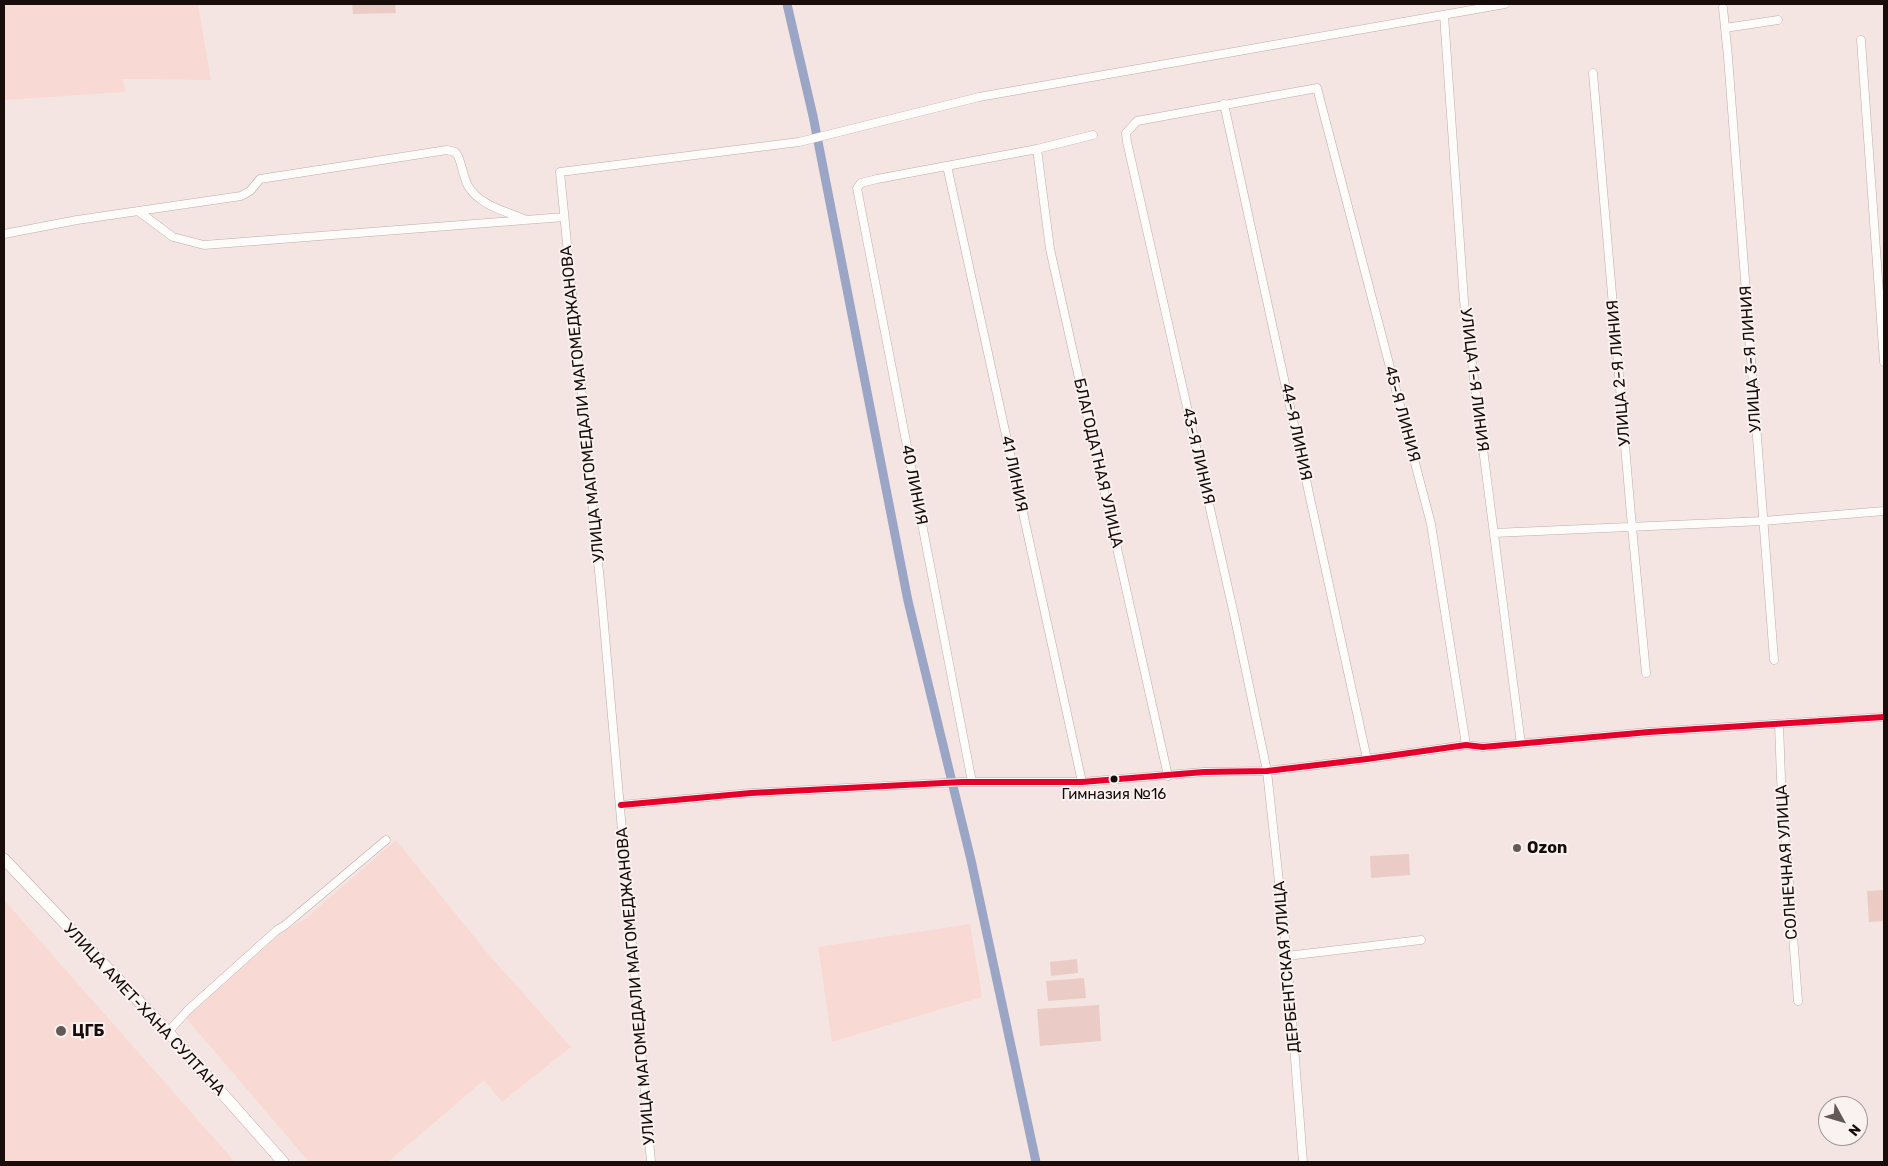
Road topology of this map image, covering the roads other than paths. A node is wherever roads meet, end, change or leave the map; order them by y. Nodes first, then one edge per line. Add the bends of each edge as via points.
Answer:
1 (1505, 4) edge
2 (1723, 8) dead end
3 (1444, 14) junction
4 (1778, 20) dead end
5 (1725, 28) junction
6 (1861, 40) dead end
7 (1593, 73) dead end
8 (1224, 104) junction
9 (1093, 135) dead end
10 (1037, 149) junction
11 (947, 166) junction
12 (138, 211) junction
13 (564, 217) junction
14 (526, 220) junction
15 (4, 234) edge
16 (1884, 362) edge
17 (1884, 511) edge
18 (1763, 521) junction
19 (1632, 527) junction
20 (1494, 533) junction
21 (1774, 660) dead end
22 (1646, 673) dead end
23 (1884, 717) edge
24 (1779, 724) junction
25 (1466, 744) junction
26 (1522, 744) junction
27 (1367, 759) junction
28 (1267, 771) junction
29 (1168, 776) junction
30 (972, 782) junction
31 (1082, 782) junction
32 (621, 805) junction
33 (386, 840) dead end
34 (4, 859) edge
35 (1421, 940) dead end
36 (1287, 956) junction
37 (1798, 1000) dead end
38 (168, 1032) junction
39 (283, 1162) edge
40 (651, 1162) edge
41 (1303, 1162) edge

1 - 3 street
2 - 5 street, УЛИЦА 3-Я ЛИНИЯ
3 - 13 street, УЛИЦА МАГОМЕДАЛИ МАГОМЕДЖАНОВA via 979,97 799,142 560,172
3 - 20 street, УЛИЦА 1-Я ЛИНИЯ via 1464,300
4 - 5 street
5 - 18 street, УЛИЦА 3-Я ЛИНИЯ
6 - 16 street
7 - 19 street, УЛИЦА 2-Я ЛИНИЯ
8 - 25 street, 45-Я ЛИНИЯ via 1317,88 1431,524
8 - 27 street, 44-Я ЛИНИЯ
8 - 28 street, 43-Я ЛИНИЯ via 1137,121 1126,133
9 - 10 street
10 - 11 street
10 - 29 street, БЛАГОДАТНАЯ УЛИЦА via 1050,249
11 - 30 street, 40 ЛИНИЯ via 861,183 857,188
11 - 31 street, 41 ЛИНИЯ
12 - 14 street via 173,237 204,245
12 - 14 street via 241,196 260,180 447,150 458,156 474,195 484,203
12 - 15 street
13 - 14 street
13 - 32 street, УЛИЦА МАГОМЕДАЛИ МАГОМЕДЖАНОВA
17 - 18 street
18 - 19 street
18 - 21 street, УЛИЦА 3-Я ЛИНИЯ
19 - 20 street
19 - 22 street, УЛИЦА 2-Я ЛИНИЯ
20 - 26 street, УЛИЦА 1-Я ЛИНИЯ
23 - 24 street
24 - 26 street
24 - 37 street, СОЛНЕЧНАЯ УЛИЦА
25 - 26 street via 1483,748
25 - 27 street
27 - 28 street
28 - 29 street
28 - 36 street, ДЕРБЕНТСКАЯ УЛИЦА
29 - 31 street
30 - 31 street
30 - 32 street via 751,793
32 - 40 street, УЛИЦА МАГОМЕДАЛИ МАГОМЕДЖАНОВA
33 - 38 street via 277,930
34 - 38 main road, УЛИЦА АМЕТ-ХАНА СУЛТАНА
35 - 36 street
36 - 41 street, ДЕРБЕНТСКАЯ УЛИЦА
38 - 39 main road, УЛИЦА АМЕТ-ХАНА СУЛТАНА

